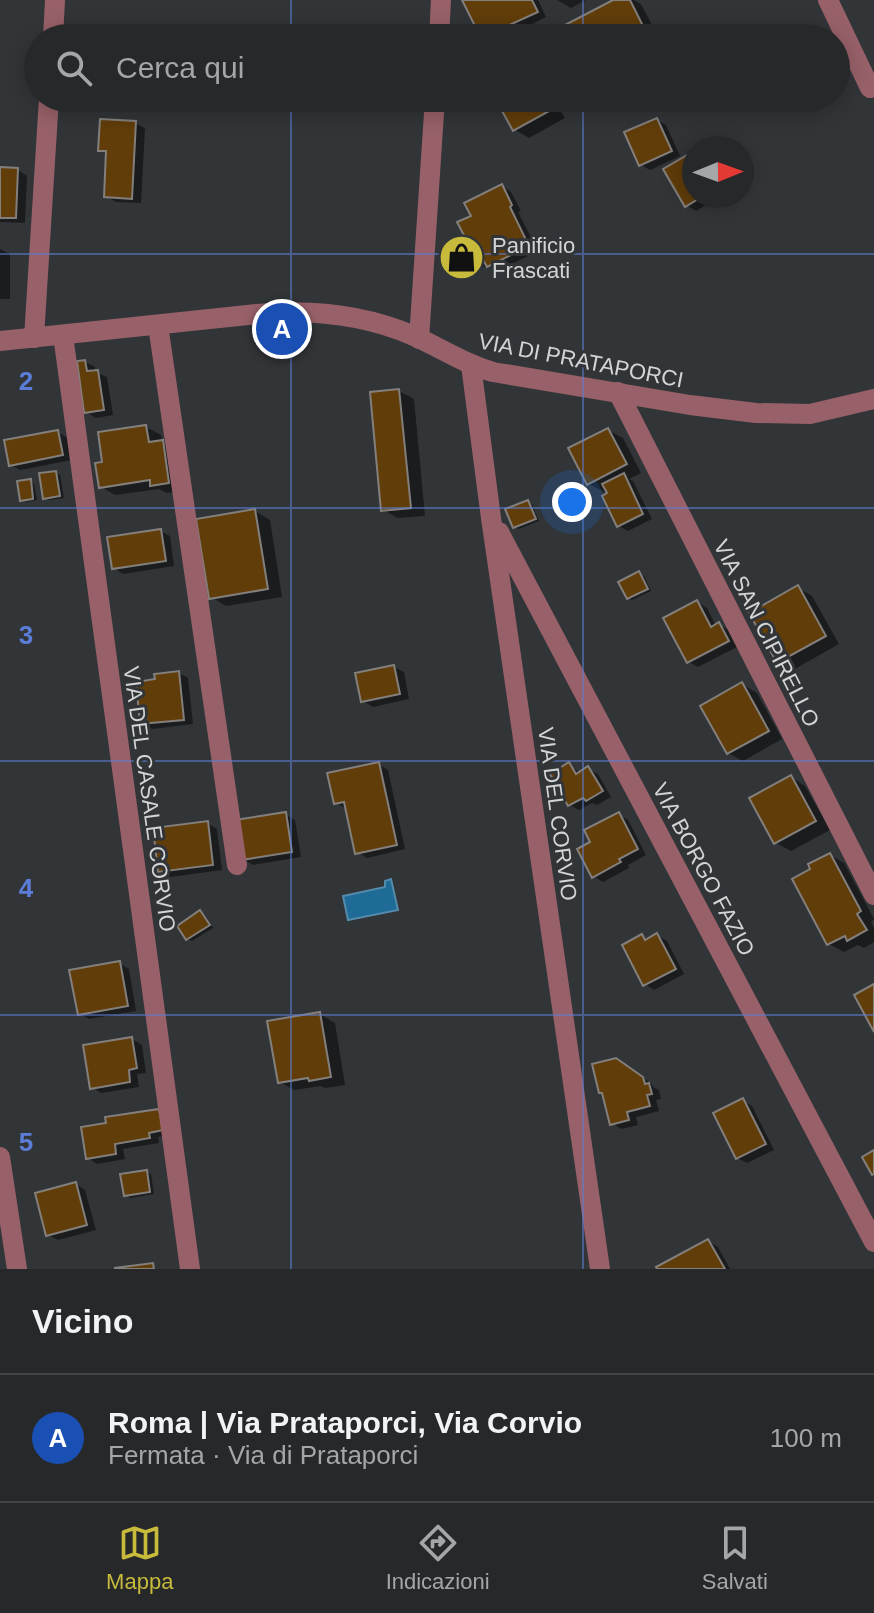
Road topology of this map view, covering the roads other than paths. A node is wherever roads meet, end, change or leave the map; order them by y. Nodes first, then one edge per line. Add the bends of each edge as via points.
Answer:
1 (55, 0) edge
2 (441, 0) edge
3 (828, 0) edge
4 (54, 24) edge
5 (440, 24) edge
6 (839, 24) edge
7 (850, 46) edge
8 (870, 88) dead end
9 (48, 112) edge
10 (434, 112) edge
11 (158, 325) junction
12 (63, 335) junction
13 (34, 338) junction
14 (419, 339) junction
15 (0, 341) edge
16 (471, 365) junction
17 (618, 392) junction
18 (874, 399) edge
19 (491, 518) junction
20 (237, 865) dead end
21 (874, 895) edge
22 (0, 1157) edge
23 (874, 1242) edge
24 (17, 1269) edge
25 (190, 1269) edge
26 (600, 1269) edge

1 - 4 street
2 - 5 street
3 - 6 street
7 - 8 street
9 - 13 street
10 - 14 street
11 - 12 street, VIA DI PRATAPORCI
11 - 14 street, VIA DI PRATAPORCI via 321,312 374,321
11 - 20 street
12 - 13 street, VIA DI PRATAPORCI
12 - 25 street, VIA DEL CASALE CORVIO
13 - 15 street, VIA DI PRATAPORCI
14 - 16 street, VIA DI PRATAPORCI
16 - 17 street, VIA DI PRATAPORCI
16 - 19 street, VIA DEL CORVIO
17 - 18 street, VIA DI PRATAPORCI via 770,414 810,414
17 - 21 street, VIA SAN CIPIRELLO
19 - 23 street, VIA BORGO FAZIO
19 - 26 street, VIA DEL CORVIO
22 - 24 street

